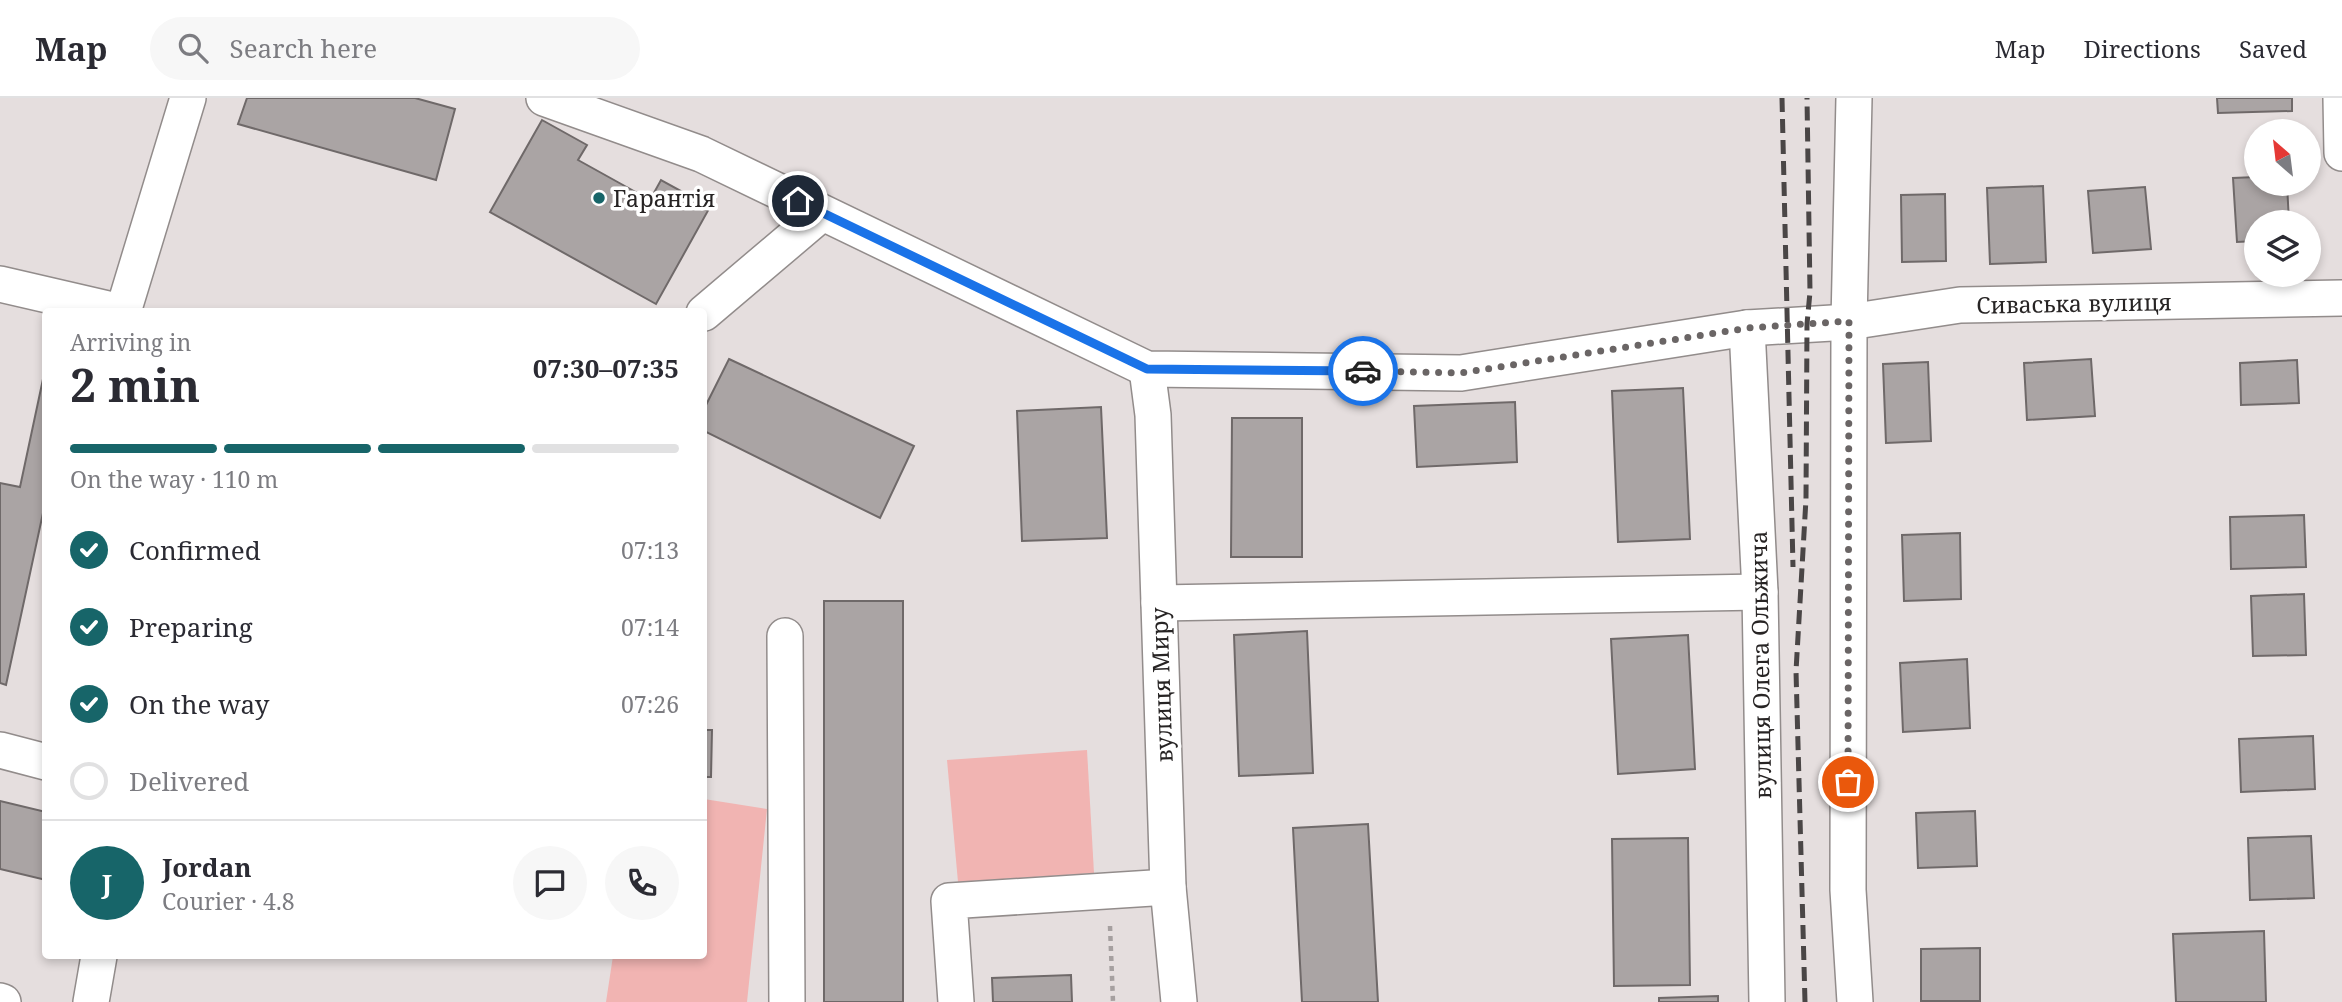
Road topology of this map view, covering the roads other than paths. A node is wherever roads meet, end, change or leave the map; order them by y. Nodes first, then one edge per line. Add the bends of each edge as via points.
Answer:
1 (188, 98) edge
2 (544, 98) edge
3 (1854, 98) edge
4 (2341, 98) edge
5 (2342, 153) edge
6 (822, 213) junction
7 (0, 284) edge
8 (2342, 298) edge
9 (105, 308) edge
10 (123, 308) edge
11 (707, 310) edge
12 (1849, 321) junction
13 (1748, 328) junction
14 (1147, 369) junction
15 (1760, 592) junction
16 (1159, 603) junction
17 (785, 636) dead end
18 (0, 750) edge
19 (42, 761) edge
20 (1168, 887) junction
21 (98, 959) edge
22 (91, 1002) edge
23 (787, 1002) edge
24 (956, 1002) edge
25 (1179, 1002) edge
26 (1767, 1002) edge
27 (1855, 1002) edge

1 - 10 street
2 - 6 street via 701,155
3 - 12 street
4 - 5 street
6 - 11 street
6 - 14 street
7 - 9 street
8 - 12 street, Сиваська вулиця via 1959,305
12 - 13 street, Сиваська вулиця
12 - 27 street via 1848,890
13 - 14 street, Сиваська вулиця via 1461,373
13 - 15 street, вулиця Олега Ольжича
14 - 16 street, вулиця Миру via 1153,415
15 - 16 street
15 - 26 street, вулиця Олега Ольжича
16 - 20 street, вулиця Миру
17 - 23 street
18 - 19 street
20 - 24 street via 949,901
20 - 25 street, вулиця Миру
21 - 22 street

